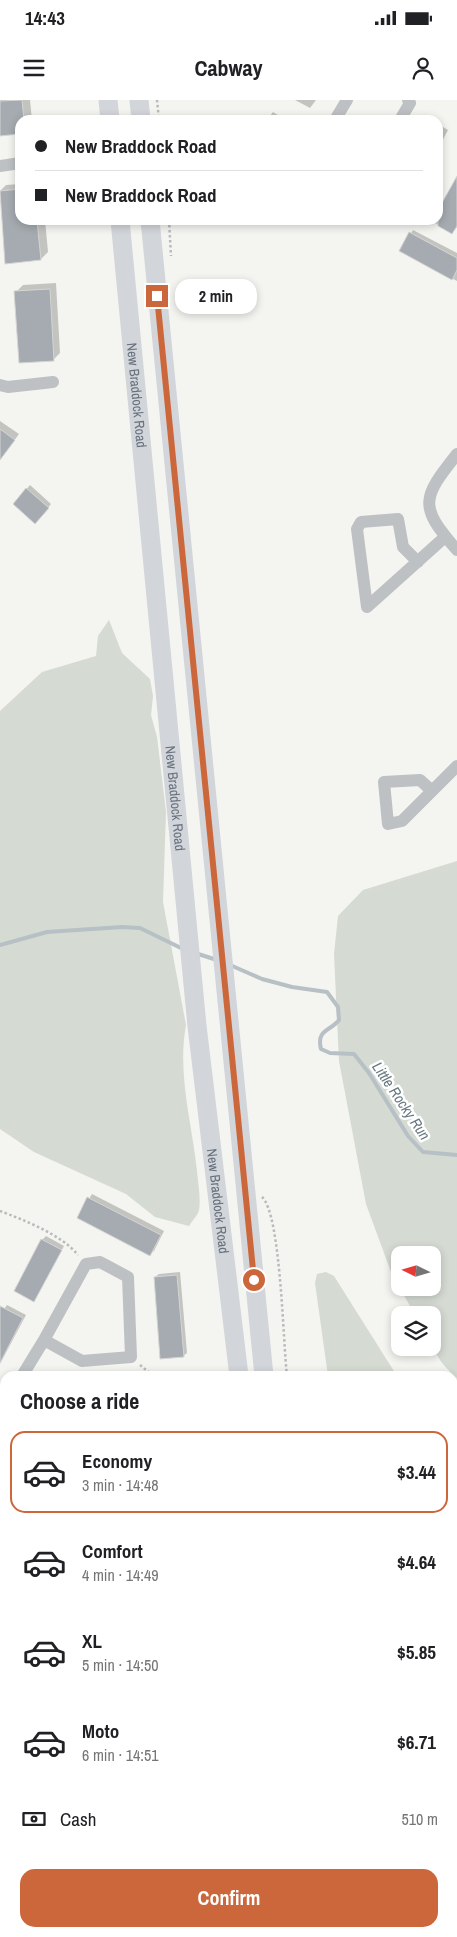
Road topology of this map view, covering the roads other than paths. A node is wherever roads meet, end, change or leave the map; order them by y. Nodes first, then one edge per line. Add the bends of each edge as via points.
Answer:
1 (108, 100) edge
2 (139, 100) edge
3 (347, 100) edge
4 (408, 100) edge
5 (110, 115) edge
6 (140, 115) edge
7 (338, 115) edge
8 (403, 115) edge
9 (15, 164) edge
10 (0, 166) edge
11 (120, 225) edge
12 (151, 225) edge
13 (53, 382) dead end
14 (0, 385) edge
15 (457, 454) edge
16 (445, 537) junction
17 (457, 550) edge
18 (418, 562) junction
19 (457, 766) edge
20 (431, 790) dead end
21 (44, 1340) junction
22 (25, 1371) edge
23 (238, 1371) edge
24 (263, 1371) edge

1 - 5 main road
2 - 6 main road
3 - 7 street
4 - 8 street via 410,103
9 - 10 street
11 - 23 main road, New Braddock Road via 197,1026
12 - 24 main road, New Braddock Road
13 - 14 street
15 - 16 street via 430,491 428,508
16 - 17 street
16 - 18 street
18 - 18 street via 367,607 357,528 361,522 398,519 403,547
19 - 20 street
21 - 21 street via 86,1264 100,1262 128,1277 131,1357 82,1361
21 - 22 street

